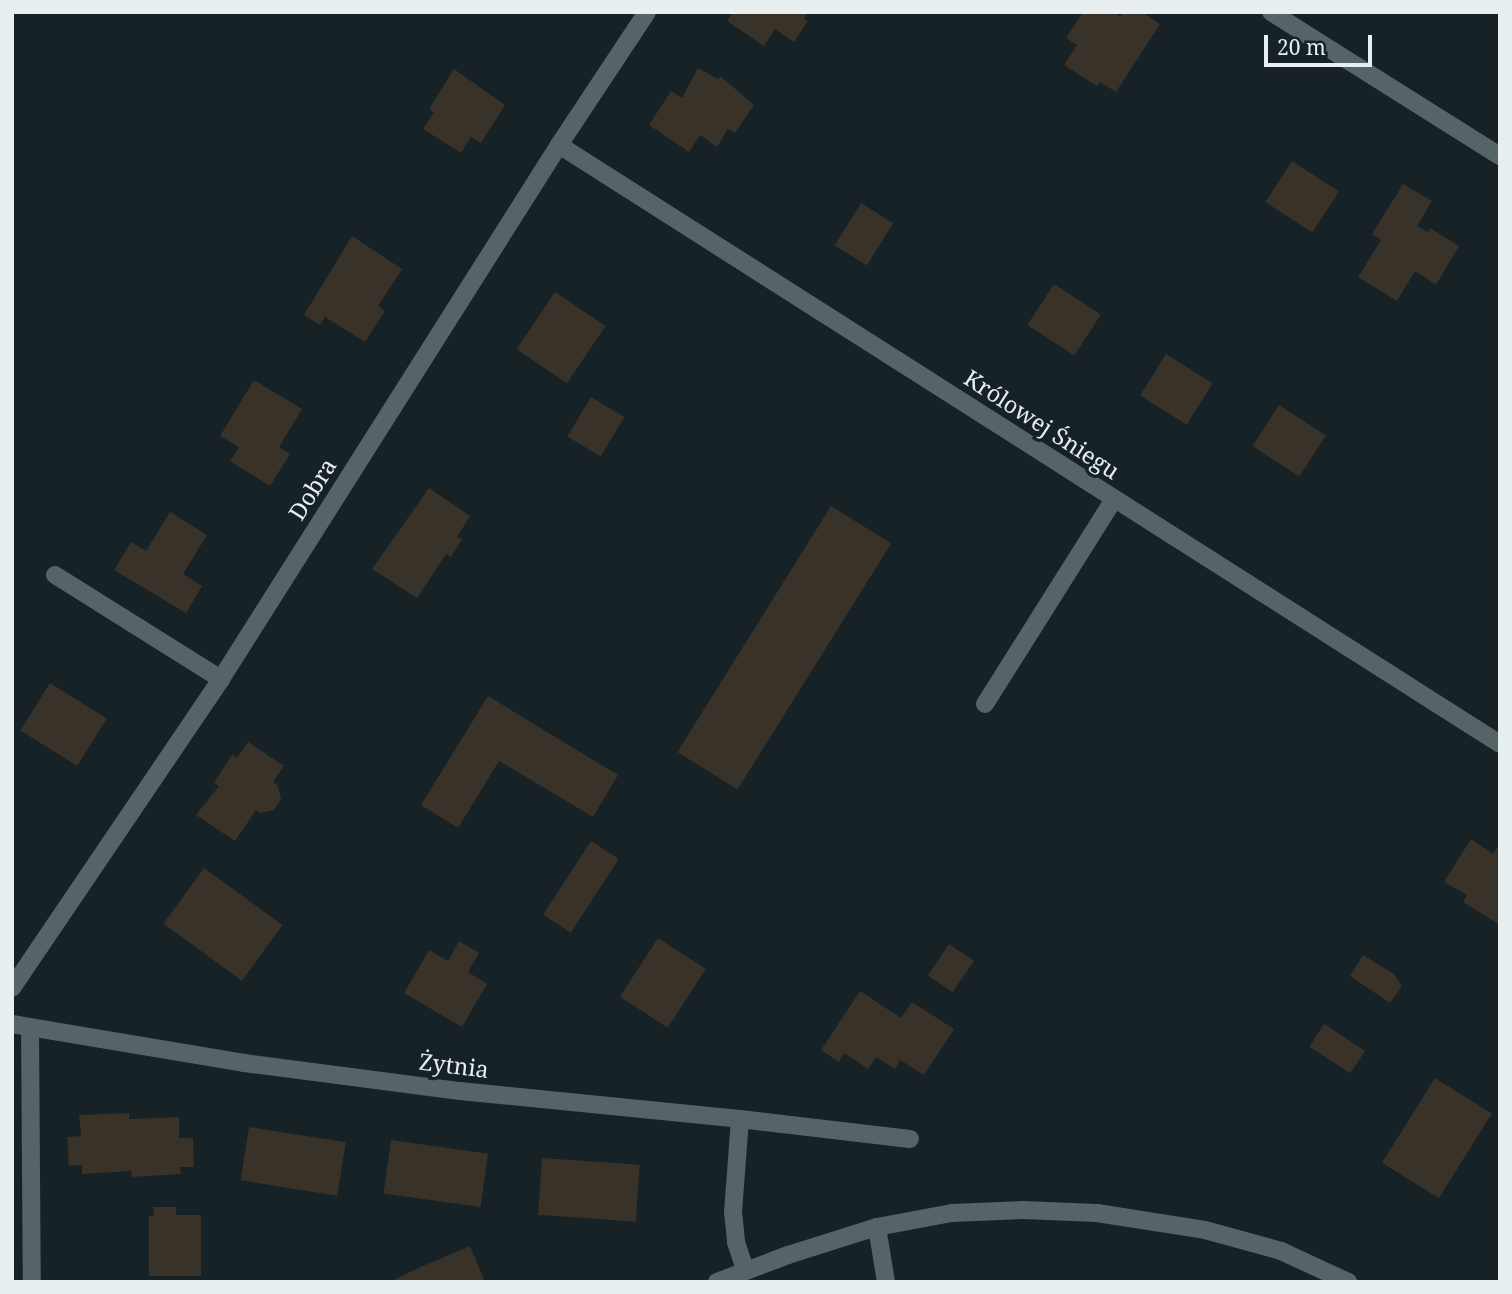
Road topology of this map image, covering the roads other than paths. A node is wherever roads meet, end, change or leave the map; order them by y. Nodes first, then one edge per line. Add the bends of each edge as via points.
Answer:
1 (647, 12) edge
2 (1270, 12) edge
3 (559, 145) junction
4 (1500, 156) edge
5 (1114, 499) junction
6 (55, 575) dead end
7 (221, 678) junction
8 (985, 704) dead end
9 (1500, 744) edge
10 (12, 988) edge
11 (21, 1025) edge
12 (740, 1119) junction
13 (910, 1139) dead end
14 (877, 1227) junction
15 (745, 1270) junction
16 (32, 1282) edge
17 (717, 1282) edge
18 (887, 1282) edge
19 (1348, 1282) edge

1 - 3 street, Dobra
2 - 4 street
3 - 5 street, Królowej Śniegu
3 - 7 street, Dobra
5 - 8 street
5 - 9 street, Królowej Śniegu
6 - 7 street
7 - 10 street, Dobra
11 - 12 street, Żytnia via 244,1063 460,1091
11 - 16 street
12 - 13 street, Żytnia
12 - 15 street via 733,1212
14 - 15 street
14 - 18 street
14 - 19 street via 987,1210 1120,1216 1244,1239
15 - 17 street

